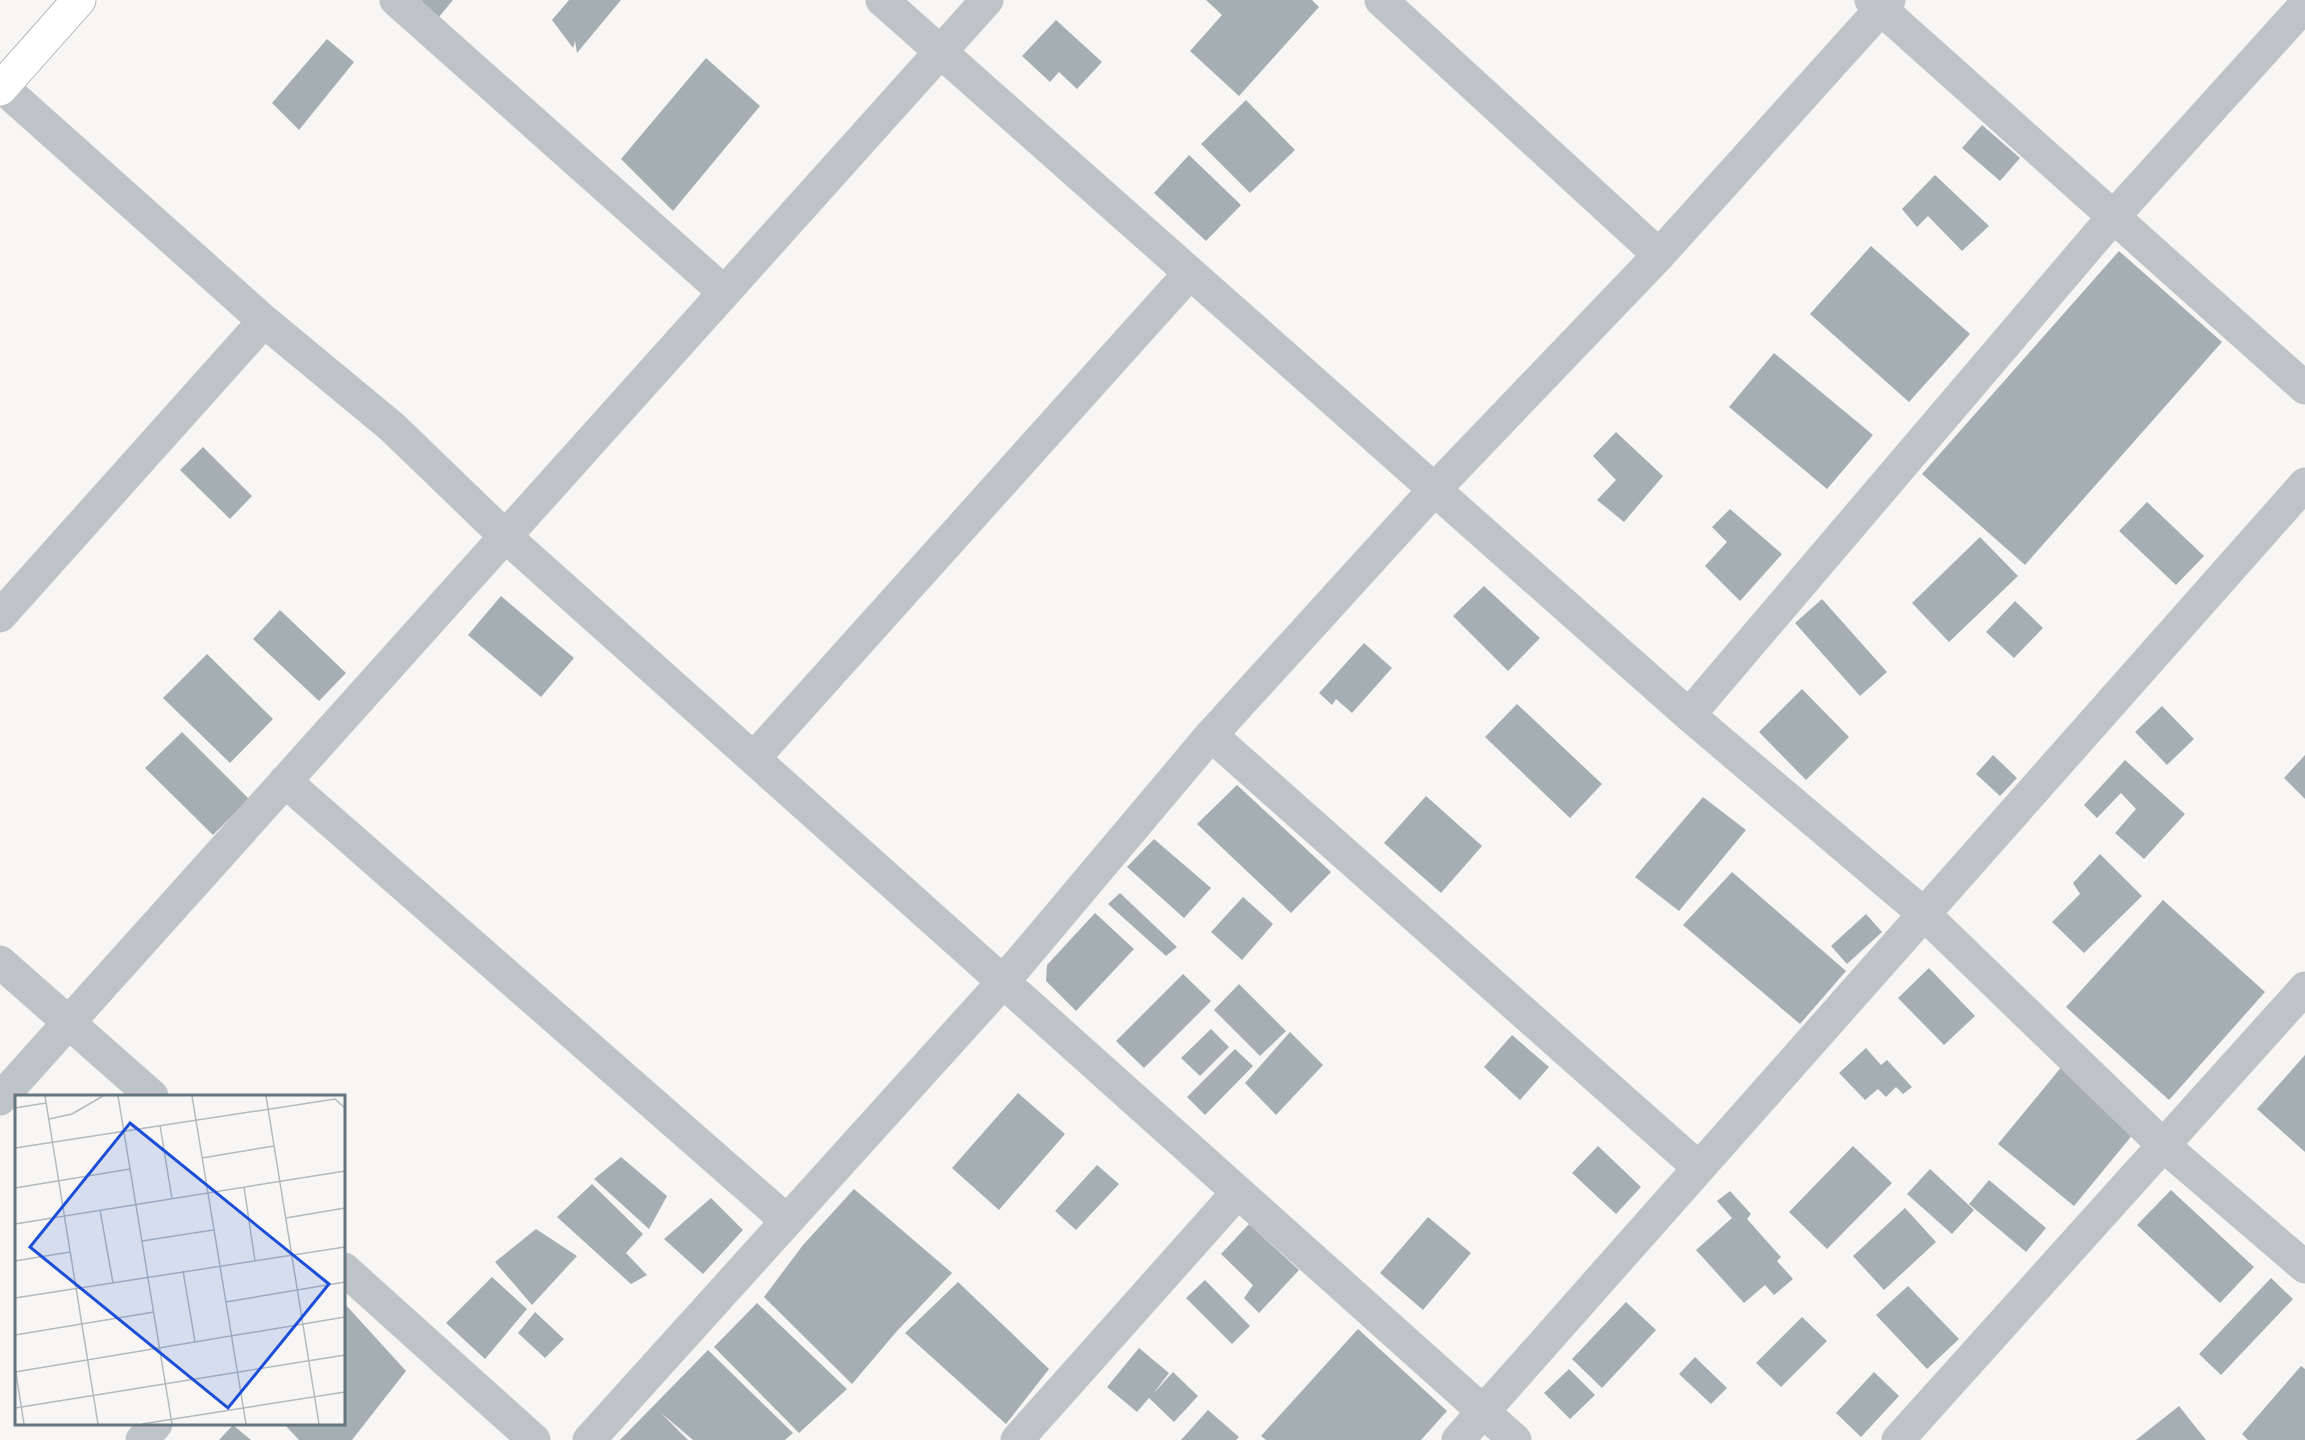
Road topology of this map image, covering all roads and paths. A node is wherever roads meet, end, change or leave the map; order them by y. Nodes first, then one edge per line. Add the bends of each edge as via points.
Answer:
1 (79, 0) edge
2 (396, 0) edge
3 (882, 0) edge
4 (987, 0) edge
5 (1381, 0) edge
6 (1881, 3) edge
7 (2305, 5) edge
8 (940, 52) junction
9 (1, 87) edge
10 (2114, 216) junction
11 (1659, 255) junction
12 (1189, 274) junction
13 (724, 292) junction
14 (264, 321) junction
15 (2305, 388) edge
16 (2305, 484) edge
17 (1434, 490) junction
18 (505, 536) junction
19 (0, 616) edge
20 (1689, 715) junction
21 (1211, 735) junction
22 (754, 758) junction
23 (285, 781) junction
24 (1924, 914) junction
25 (0, 962) edge
26 (1002, 982) junction
27 (2305, 988) edge
28 (68, 1023) junction
29 (151, 1095) edge
30 (0, 1099) edge
31 (2164, 1146) junction
32 (1699, 1168) junction
33 (1238, 1192) junction
34 (787, 1221) junction
35 (2305, 1267) edge
36 (345, 1270) edge
37 (1483, 1412) junction
38 (155, 1425) edge
39 (142, 1440) edge
40 (534, 1440) edge
41 (589, 1440) edge
42 (1017, 1440) edge
43 (1458, 1440) edge
44 (1515, 1440) edge
45 (1898, 1440) edge

1 - 9 street
2 - 13 street
3 - 8 street
4 - 8 street
5 - 11 street
6 - 10 street
6 - 11 street
7 - 10 street
8 - 12 street
8 - 13 street
9 - 14 street
10 - 15 street
10 - 20 street
11 - 17 street
12 - 17 street
12 - 22 street
13 - 18 street
14 - 18 street via 393,427
14 - 19 street
16 - 24 street
17 - 20 street
17 - 21 street
18 - 22 street
18 - 23 street
20 - 24 street
21 - 26 street
21 - 32 street
22 - 26 street
23 - 28 street
23 - 34 street
24 - 31 street
24 - 32 street
25 - 28 street
26 - 33 street
26 - 34 street
27 - 31 street
28 - 29 street
28 - 30 street
31 - 35 street
31 - 45 street
32 - 37 street
33 - 37 street
33 - 42 street
34 - 41 street
36 - 40 street
37 - 43 street
37 - 44 street
38 - 39 street

